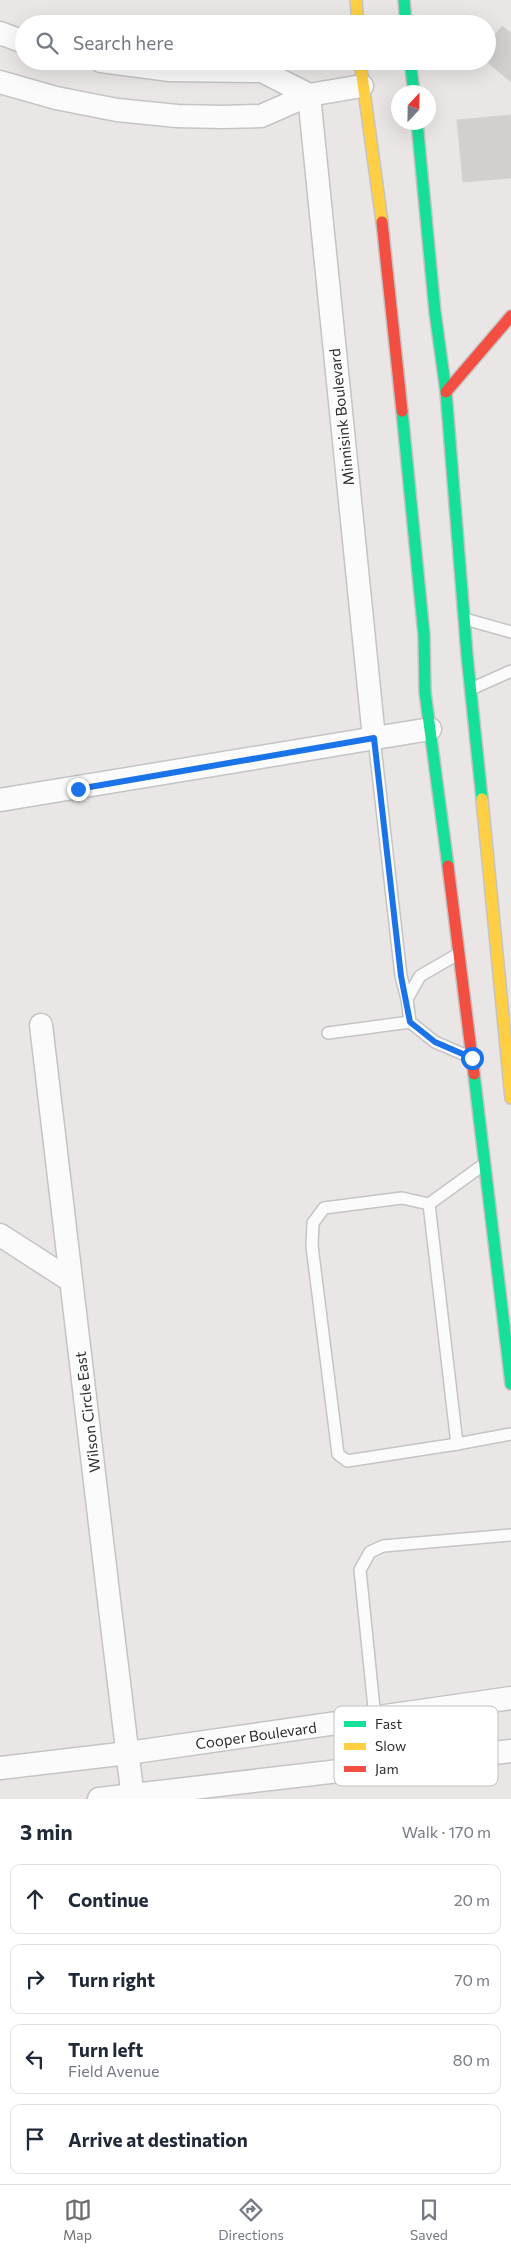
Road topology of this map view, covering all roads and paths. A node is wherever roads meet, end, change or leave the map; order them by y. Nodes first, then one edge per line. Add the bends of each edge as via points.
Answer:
1 (356, 0) edge
2 (404, 0) edge
3 (357, 15) edge
4 (405, 15) edge
5 (0, 33) edge
6 (15, 39) edge
7 (170, 70) edge
8 (361, 70) edge
9 (411, 70) edge
10 (0, 82) edge
11 (413, 85) edge
12 (362, 86) junction
13 (309, 95) junction
14 (417, 130) edge
15 (511, 316) edge
16 (446, 392) junction
17 (464, 619) junction
18 (511, 632) edge
19 (511, 671) edge
20 (471, 688) junction
21 (430, 729) junction
22 (374, 738) junction
23 (0, 800) edge
24 (460, 953) junction
25 (505, 959) edge
26 (407, 999) junction
27 (410, 1022) junction
28 (41, 1025) dead end
29 (328, 1033) dead end
30 (472, 1058) junction
31 (511, 1098) edge
32 (485, 1164) junction
33 (429, 1204) junction
34 (0, 1235) edge
35 (70, 1280) junction
36 (511, 1384) edge
37 (511, 1434) edge
38 (457, 1444) junction
39 (511, 1535) edge
40 (511, 1698) edge
41 (374, 1706) edge
42 (457, 1706) edge
43 (334, 1724) edge
44 (511, 1751) edge
45 (128, 1753) junction
46 (498, 1753) edge
47 (0, 1768) edge
48 (334, 1773) edge
49 (133, 1797) edge
50 (99, 1799) edge

1 - 3 highway
2 - 4 highway
5 - 6 street
7 - 13 street via 262,71
8 - 12 highway
9 - 11 highway
10 - 13 street via 64,100 177,116 261,116
12 - 13 street
12 - 21 highway via 386,246 424,635 425,692
13 - 22 street, Minnisink Boulevard
14 - 16 highway
15 - 16 highway
16 - 17 highway
17 - 18 lane
17 - 20 highway
19 - 20 lane
20 - 25 highway
21 - 22 street
21 - 24 highway
22 - 23 street
22 - 26 lane via 401,976
24 - 26 lane via 420,976
24 - 30 highway
25 - 31 highway
26 - 27 lane
27 - 29 lane
27 - 30 lane via 435,1042
28 - 35 street, Wilson Circle East
30 - 32 highway
32 - 33 lane
32 - 36 highway
33 - 38 lane
33 - 38 lane via 402,1198 324,1208 313,1223 312,1246 338,1454 348,1461
34 - 35 street
35 - 45 street, Wilson Circle East
37 - 38 lane
39 - 41 lane via 384,1546 370,1552 360,1570
40 - 42 street, Cooper Boulevard
43 - 45 street, Cooper Boulevard
44 - 46 street
45 - 47 street, Cooper Boulevard
45 - 49 street, Wilson Circle East
48 - 49 street
49 - 50 street

